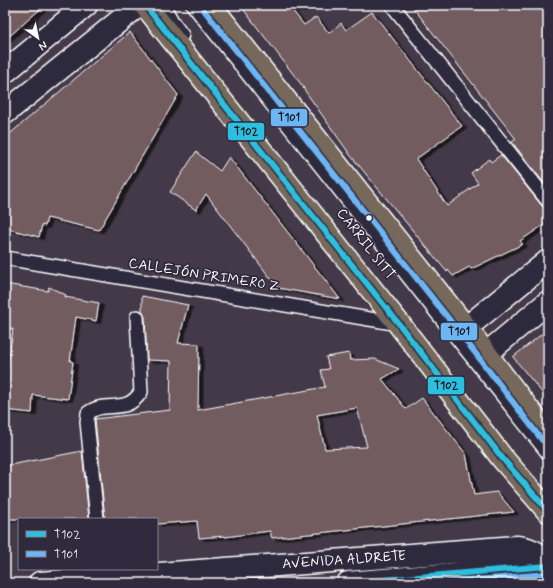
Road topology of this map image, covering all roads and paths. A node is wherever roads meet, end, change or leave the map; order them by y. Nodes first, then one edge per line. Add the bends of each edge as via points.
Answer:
1 (86, 5) edge
2 (139, 5) edge
3 (145, 5) edge
4 (163, 5) edge
5 (193, 5) edge
6 (210, 5) edge
7 (392, 5) edge
8 (5, 72) edge
9 (5, 113) edge
10 (548, 201) edge
11 (5, 258) edge
12 (548, 261) edge
13 (548, 302) edge
14 (138, 317) dead end
15 (399, 324) junction
16 (466, 328) junction
17 (486, 354) junction
18 (548, 435) edge
19 (548, 453) edge
20 (548, 500) edge
21 (548, 511) edge
22 (97, 518) edge
23 (548, 561) edge
24 (548, 566) edge
25 (548, 573) edge
26 (102, 574) edge
27 (40, 583) edge
28 (348, 583) edge
29 (538, 583) edge

1 - 8 main road
2 - 9 main road
3 - 15 main road
4 - 20 lane, CARRIL SITT via 178,29
5 - 19 lane, CARRIL SITT
6 - 16 main road
7 - 10 lane
11 - 15 lane, CALLEJÓN PRIMERO Z
12 - 16 main road
13 - 17 main road
14 - 22 lane via 140,392 136,400 129,405 96,407 88,414
15 - 21 main road via 503,459
16 - 17 main road
17 - 18 main road
23 - 26 main road, AVENIDA ALDRETE via 526,547 517,546
24 - 28 main road, AVENIDA ALDRETE
25 - 29 main road
26 - 27 main road, AVENIDA ALDRETE

